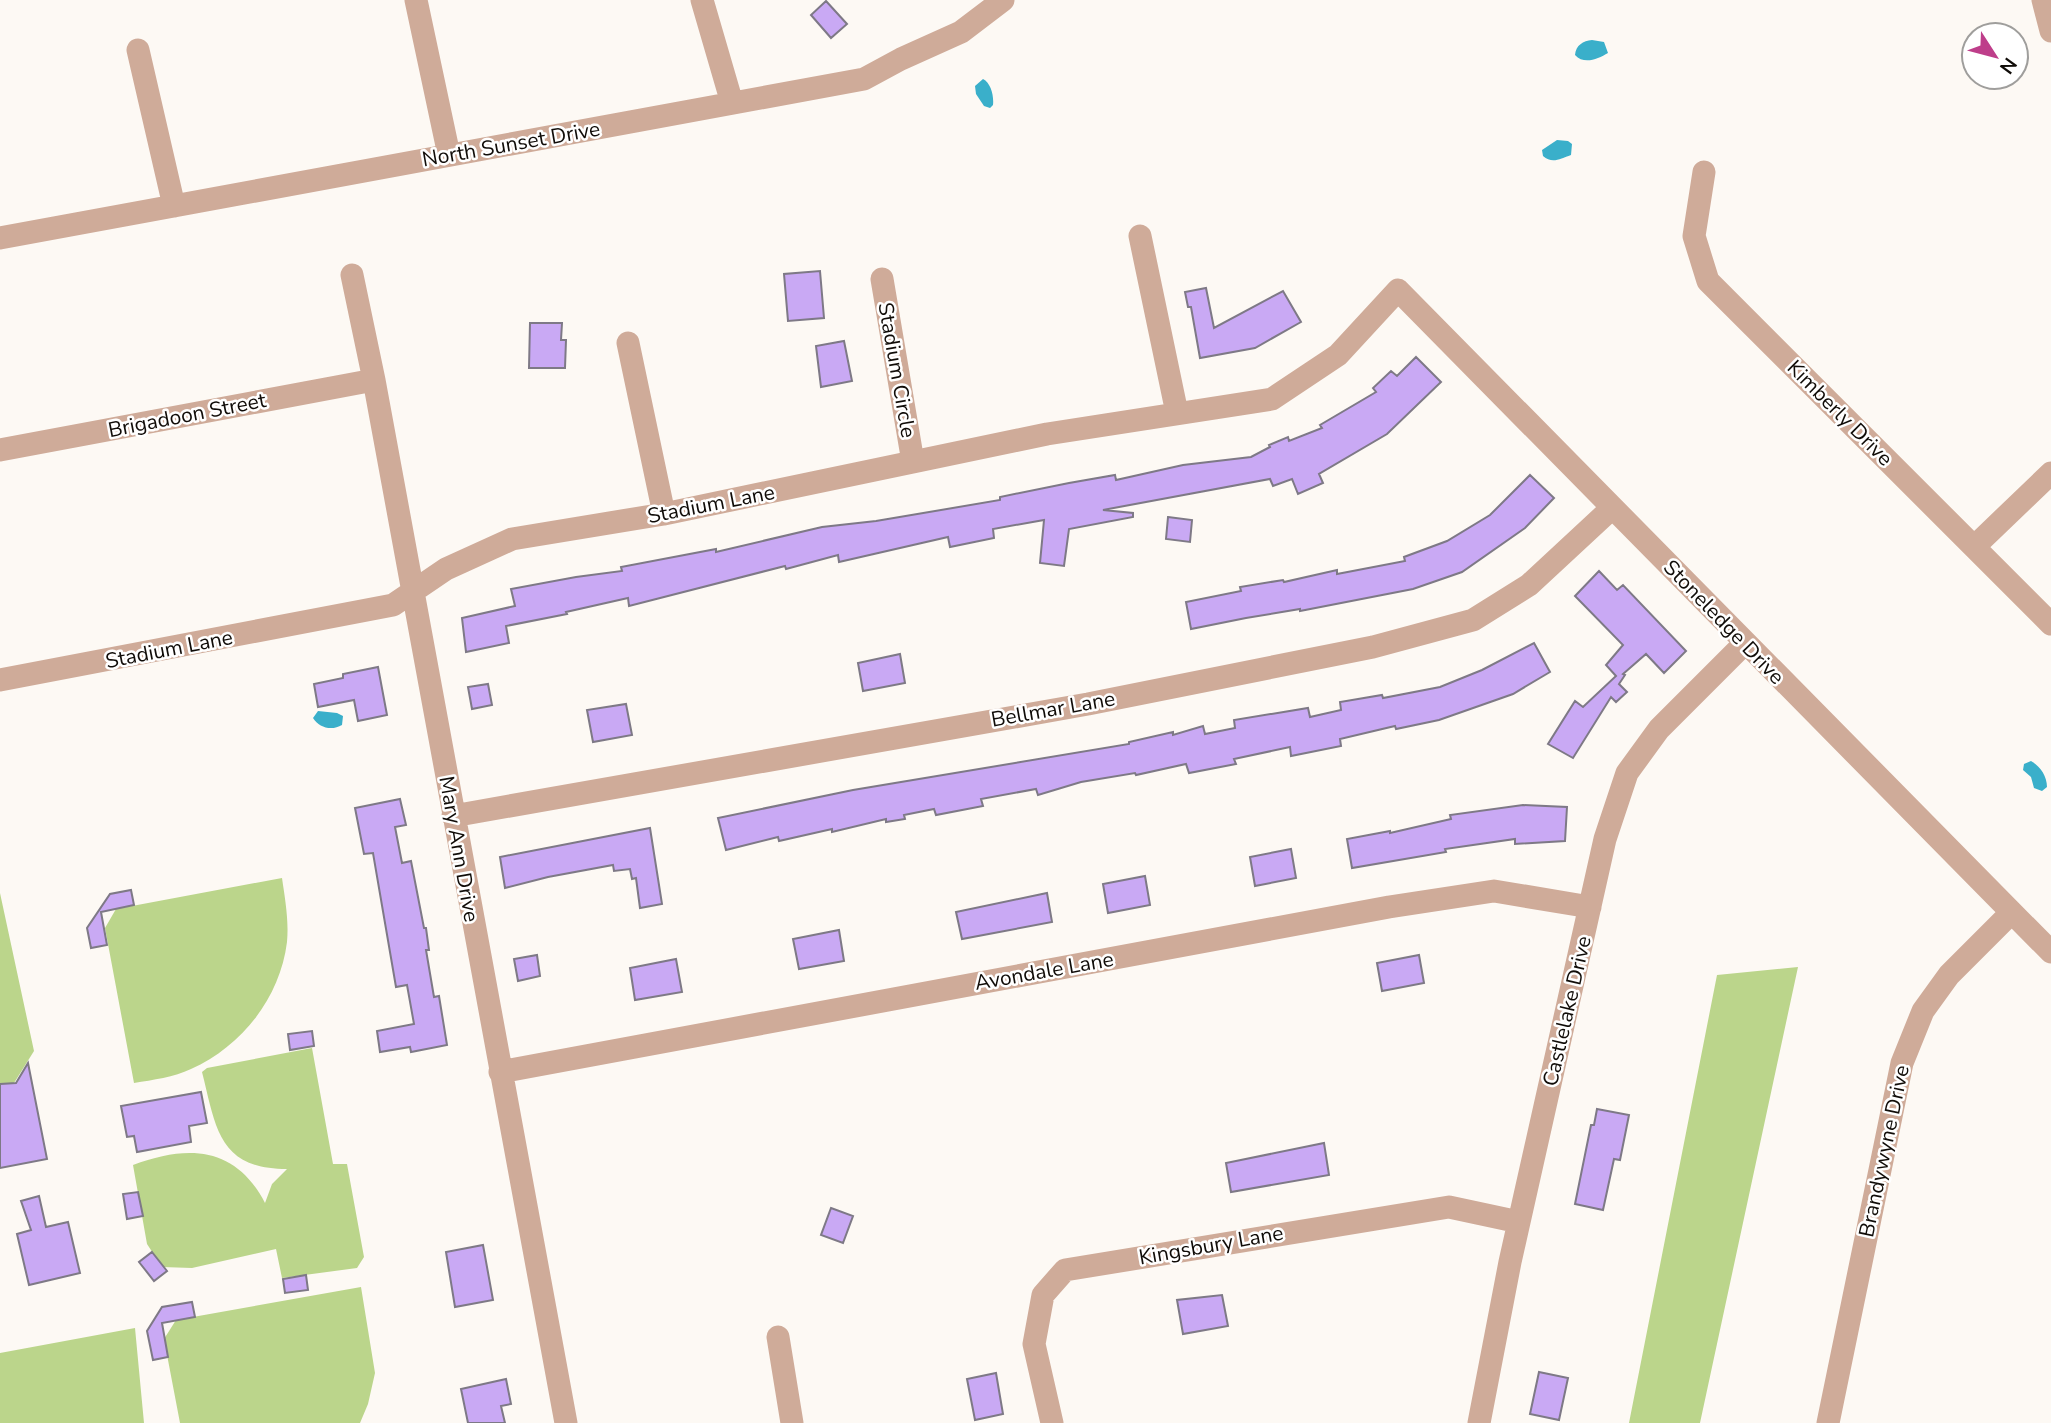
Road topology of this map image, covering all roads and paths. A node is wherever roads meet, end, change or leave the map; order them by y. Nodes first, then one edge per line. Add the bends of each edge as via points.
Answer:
1 (416, 0) edge
2 (702, 0) edge
3 (1003, 0) edge
4 (2043, 0) edge
5 (2051, 31) edge
6 (138, 50) dead end
7 (732, 103) junction
8 (449, 155) junction
9 (1704, 172) dead end
10 (174, 206) junction
11 (1140, 236) dead end
12 (0, 237) edge
13 (352, 275) dead end
14 (882, 279) dead end
15 (1398, 290) joint
16 (628, 343) dead end
17 (374, 380) junction
18 (1177, 413) junction
19 (0, 450) edge
20 (913, 462) junction
21 (2051, 473) edge
22 (1612, 508) junction
23 (664, 514) junction
24 (1974, 547) junction
25 (412, 592) junction
26 (2051, 624) edge
27 (1745, 643) junction
28 (0, 680) edge
29 (453, 816) junction
30 (1590, 907) junction
31 (2011, 913) junction
32 (2051, 952) edge
33 (500, 1072) junction
34 (1519, 1222) junction
35 (778, 1337) dead end
36 (566, 1423) edge
37 (792, 1423) edge
38 (1052, 1423) edge
39 (1479, 1423) edge
40 (1828, 1423) edge

1 - 8 street
2 - 7 street
3 - 7 street, North Sunset Drive via 961,32 864,79
4 - 5 street
6 - 10 street
7 - 8 street, North Sunset Drive
8 - 10 street, North Sunset Drive
9 - 24 street, Kimberly Drive via 1694,236 1708,281
10 - 12 street, North Sunset Drive
11 - 18 street
13 - 17 street, Mary Ann Drive
14 - 20 street, Stadium Circle
15 - 18 street, Stadium Lane via 1338,355 1272,398
15 - 22 street, Stoneledge Drive
16 - 23 street
17 - 19 street, Brigadoon Street
17 - 25 street, Mary Ann Drive
18 - 20 street, Stadium Lane
20 - 23 street, Stadium Lane
21 - 24 street
22 - 27 street, Stoneledge Drive
22 - 29 street, Bellmar Lane via 1529,585 1473,620 1373,647 1088,704
23 - 25 street, Stadium Lane via 512,539 446,569
24 - 26 street, Kimberly Drive
25 - 28 street, Stadium Lane via 393,605
25 - 29 street, Mary Ann Drive
27 - 30 street, Castlelake Drive via 1659,729 1627,773 1605,839
27 - 31 street, Stoneledge Drive
29 - 33 street, Mary Ann Drive
30 - 33 street, Avondale Lane via 1494,891
30 - 34 street, Castlelake Drive
31 - 32 street, Stoneledge Drive
31 - 40 street, Brandywyne Drive via 1949,975 1929,1002 1902,1063
33 - 36 street, Mary Ann Drive
34 - 38 street, Kingsbury Lane via 1449,1207 1065,1270 1043,1295 1034,1344
34 - 39 street, Castlelake Drive
35 - 37 street

